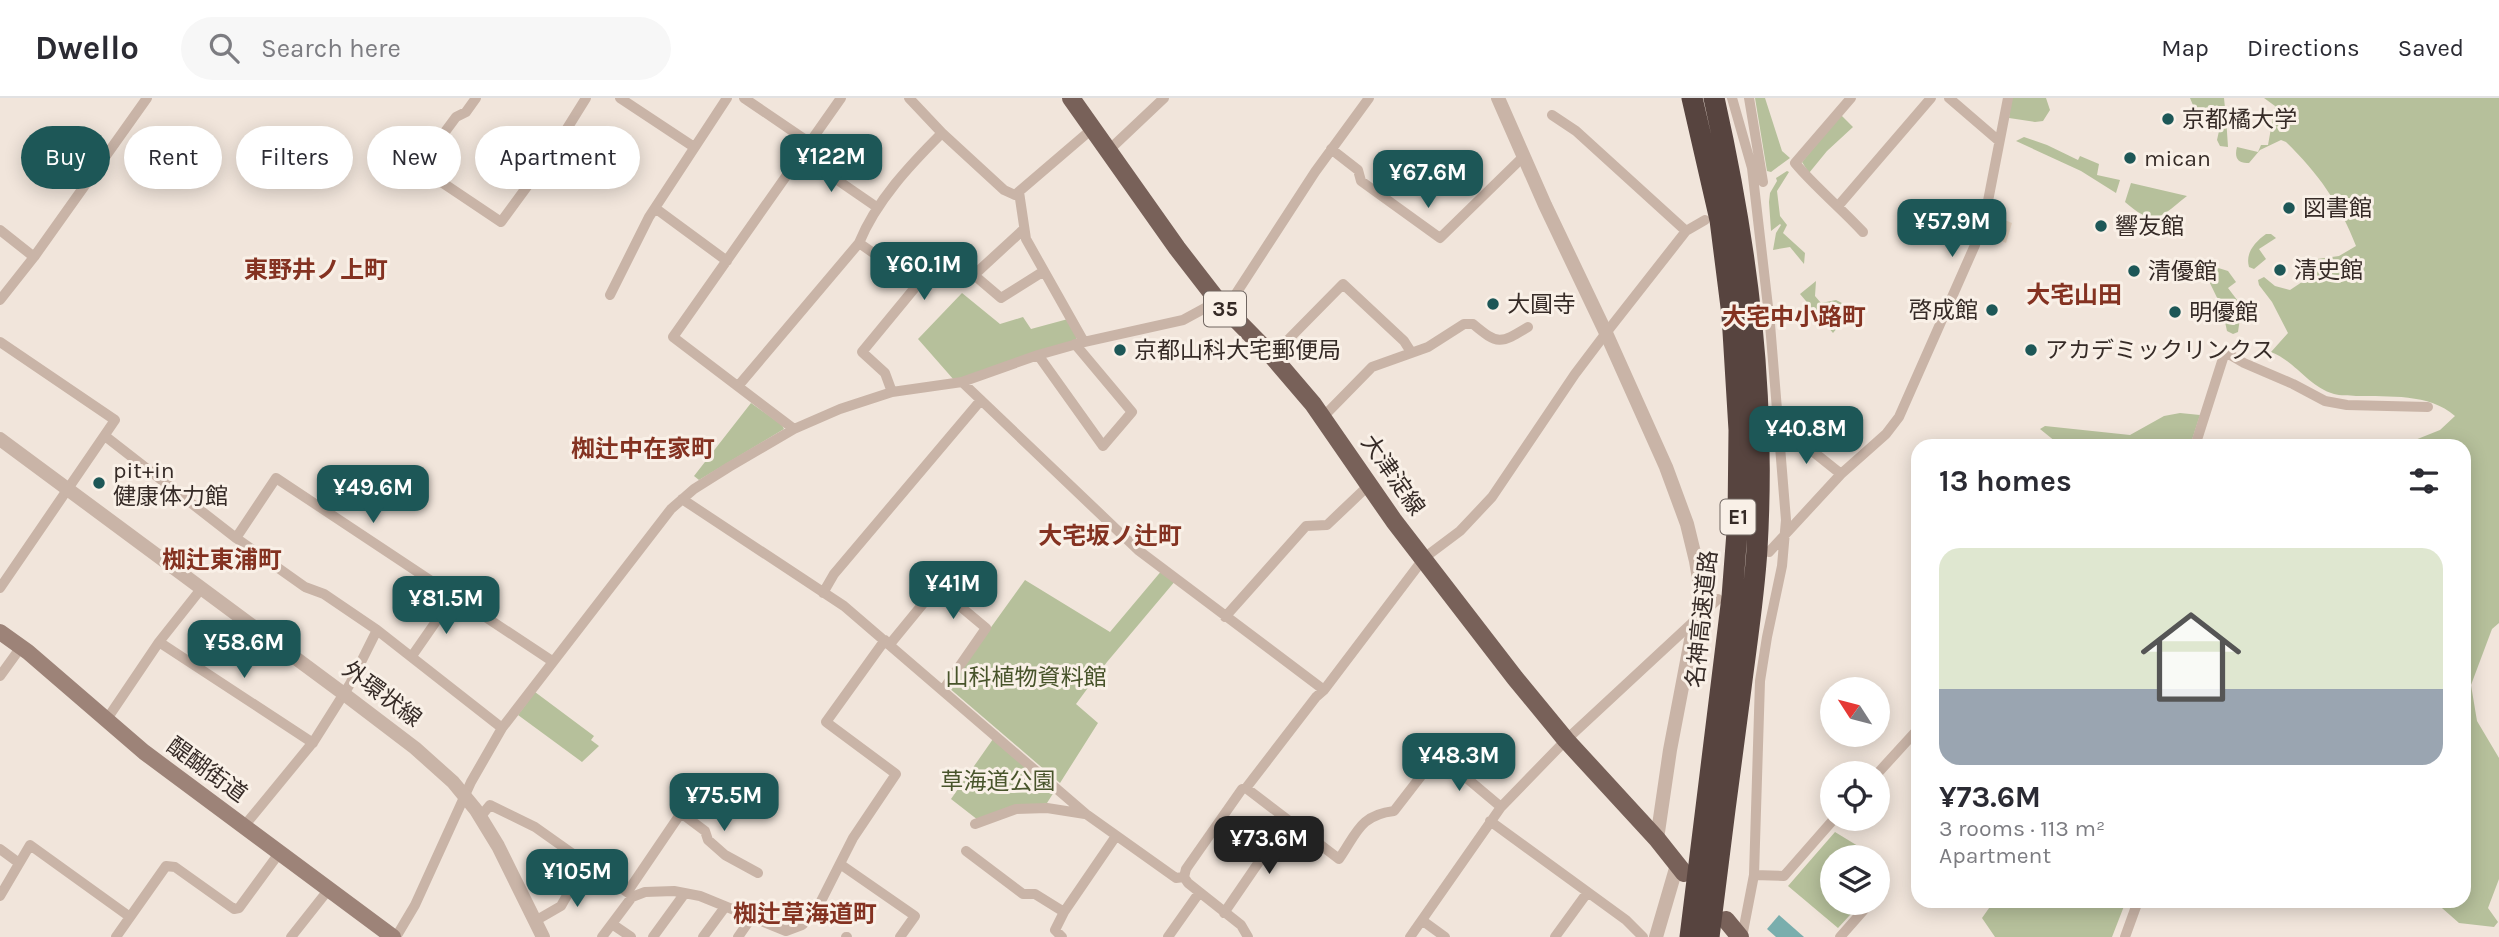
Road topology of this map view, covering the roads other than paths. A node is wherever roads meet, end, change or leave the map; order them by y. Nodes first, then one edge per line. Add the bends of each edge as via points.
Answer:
1 (476, 98) edge
2 (586, 98) edge
3 (620, 98) edge
4 (727, 98) edge
5 (744, 98) edge
6 (841, 98) edge
7 (909, 98) edge
8 (1071, 98) edge
9 (1164, 98) edge
10 (1370, 98) edge
11 (1498, 98) edge
12 (1692, 98) edge
13 (1714, 98) edge
14 (1732, 98) edge
15 (1749, 98) edge
16 (1851, 98) edge
17 (1931, 98) edge
18 (1949, 98) edge
19 (2008, 98) edge
20 (142, 100) edge
21 (1552, 115) dead end
22 (1092, 129) junction
23 (942, 133) junction
24 (1999, 141) junction
25 (810, 143) junction
26 (694, 147) junction
27 (1331, 149) junction
28 (1108, 151) junction
29 (801, 155) junction
30 (1524, 156) junction
31 (1759, 185) junction
32 (1019, 192) junction
33 (1839, 205) junction
34 (655, 208) junction
35 (878, 208) junction
36 (1705, 220) dead end
37 (1024, 229) junction
38 (0, 230) edge
39 (1686, 231) junction
40 (1863, 232) dead end
41 (859, 243) junction
42 (34, 257) junction
43 (727, 261) junction
44 (1044, 271) junction
45 (610, 295) dead end
46 (0, 300) edge
47 (1222, 305) junction
48 (1528, 327) dead end
49 (1606, 333) junction
50 (0, 342) edge
51 (1080, 343) junction
52 (1411, 352) junction
53 (1038, 355) junction
54 (1272, 356) junction
55 (962, 382) junction
56 (739, 385) junction
57 (892, 392) junction
58 (981, 400) junction
59 (2428, 407) dead end
60 (1323, 417) junction
61 (794, 429) junction
62 (1780, 433) junction
63 (105, 436) junction
64 (0, 439) edge
65 (2197, 439) edge
66 (1842, 474) junction
67 (1369, 485) junction
68 (68, 490) junction
69 (682, 499) junction
70 (1785, 535) junction
71 (236, 538) junction
72 (1769, 552) dead end
73 (1424, 558) junction
74 (0, 588) edge
75 (201, 589) junction
76 (822, 593) junction
77 (453, 597) junction
78 (1717, 599) dead end
79 (1225, 617) junction
80 (1696, 620) junction
81 (377, 630) junction
82 (0, 632) edge
83 (159, 642) junction
84 (888, 642) junction
85 (21, 647) junction
86 (412, 656) junction
87 (552, 661) junction
88 (0, 676) edge
89 (943, 690) junction
90 (1324, 690) junction
91 (344, 694) junction
92 (107, 719) junction
93 (502, 728) junction
94 (1911, 737) edge
95 (1566, 740) junction
96 (313, 743) junction
97 (1889, 761) edge
98 (1246, 788) junction
99 (466, 795) junction
100 (1501, 807) junction
101 (1086, 814) junction
102 (481, 816) junction
103 (1287, 821) junction
104 (1490, 821) junction
105 (975, 824) dead end
106 (245, 825) junction
107 (1824, 831) edge
108 (1116, 836) junction
109 (1657, 839) junction
110 (0, 849) edge
111 (966, 851) dead end
112 (280, 852) junction
113 (586, 862) junction
114 (19, 863) junction
115 (841, 864) junction
116 (1681, 869) joint
117 (758, 873) dead end
118 (1754, 875) junction
119 (1184, 877) junction
120 (329, 889) junction
121 (685, 892) junction
122 (1199, 893) junction
123 (1587, 893) junction
124 (630, 894) junction
125 (0, 896) edge
126 (725, 906) junction
127 (2135, 908) edge
128 (1064, 912) junction
129 (1224, 913) junction
130 (1859, 915) edge
131 (130, 917) junction
132 (752, 918) junction
133 (1726, 920) dead end
134 (535, 921) junction
135 (1423, 921) junction
136 (612, 924) junction
137 (775, 932) edge
138 (1055, 935) edge
139 (116, 937) edge
140 (291, 937) edge
141 (395, 937) edge
142 (543, 937) edge
143 (602, 937) edge
144 (631, 937) edge
145 (653, 937) edge
146 (703, 937) edge
147 (738, 937) edge
148 (900, 937) edge
149 (1168, 937) edge
150 (1248, 937) edge
151 (1410, 937) edge
152 (1445, 937) edge
153 (1555, 937) edge
154 (1643, 937) edge
155 (1656, 937) edge
156 (1690, 937) edge
157 (1709, 937) edge
158 (1741, 937) edge
159 (1840, 937) edge
160 (2125, 937) edge

1 - 2 street via 419,167 501,222
3 - 26 street
4 - 26 street
5 - 25 street
6 - 25 street
7 - 23 street
8 - 22 main road, 大津淀線 / 35
9 - 28 street
10 - 27 street
11 - 30 street
12 - 156 highway, 名神高速道路 / E1 via 1722,234 1739,443 1732,597
13 - 157 highway, 名神高速道路 / E1 via 1742,233 1759,430 1754,585
14 - 31 street
15 - 31 street
16 - 33 street via 1794,163 1816,189
17 - 33 street
18 - 24 street
19 - 24 street
20 - 42 street
21 - 39 street via 1576,131
22 - 28 main road, 大津淀線 / 35
22 - 32 street
23 - 32 street via 1004,190 1015,195
23 - 35 street
24 - 66 street via 1975,244 1899,417
25 - 29 street
26 - 34 street
27 - 30 street via 1358,170 1361,181 1440,238
27 - 47 street
28 - 47 main road, 大津淀線 / 35
29 - 35 street
29 - 43 street
30 - 49 street
31 - 62 street
32 - 37 street
33 - 40 street
34 - 43 street
34 - 45 street
35 - 41 street
36 - 39 street
37 - 44 street
37 - 44 street via 974,275 1001,298
38 - 42 street
39 - 49 street
41 - 56 street
41 - 57 street via 918,284 862,352 885,373
42 - 46 street
43 - 56 street via 673,337
44 - 51 street
47 - 51 street via 1183,320
47 - 54 main road, 大津淀線 / 35
48 - 52 street via 1507,340 1492,339 1473,324 1464,324 1428,347
49 - 73 street via 1492,496 1460,530
49 - 80 street via 1666,467 1686,524 1702,597
50 - 63 street via 115,420
51 - 53 street
51 - 53 street via 1132,412 1103,446
52 - 54 street via 1343,284
52 - 60 street via 1373,367
53 - 55 street
54 - 60 main road, 大津淀線 / 35
55 - 57 street
55 - 58 street
56 - 61 street
57 - 61 street
58 - 76 street
58 - 79 street via 1138,550
59 - 65 street via 2325,401 2225,352
60 - 67 main road, 大津淀線 / 35
61 - 69 street
62 - 66 street via 1791,433
62 - 70 street
63 - 68 street
63 - 71 street
64 - 68 street, 外環状線
66 - 70 street
67 - 73 main road, 大津淀線 / 35
67 - 79 street via 1326,525 1306,526
68 - 74 street
68 - 75 street, 外環状線
69 - 76 street
69 - 87 street
70 - 72 street
70 - 118 street via 1760,681
71 - 77 street via 276,478
71 - 81 street
73 - 90 street
73 - 95 main road, 大津淀線 / 35
75 - 83 street
75 - 91 street, 外環状線
76 - 84 street
77 - 86 street
77 - 87 street
78 - 80 street
79 - 90 street
80 - 95 street
80 - 109 street
81 - 86 street
81 - 91 street
82 - 85 main road, 醍醐街道
83 - 92 street
83 - 96 street
84 - 89 street
84 - 89 street via 931,594 943,592 986,628
84 - 115 street via 826,722 896,774
85 - 88 street
85 - 92 main road, 醍醐街道
86 - 93 street
87 - 93 street
89 - 101 street
90 - 98 street
91 - 96 street
91 - 99 street, 外環状線 via 415,748
92 - 106 main road, 醍醐街道 via 144,752
93 - 99 street
94 - 97 street
95 - 100 street
95 - 109 main road, 大津淀線 / 35
96 - 106 street
98 - 103 street
98 - 119 street via 1192,859
99 - 102 street, 外環状線
99 - 141 street via 415,905
100 - 103 street via 1438,754 1394,811 1367,818 1339,859
100 - 104 street
101 - 105 street via 1016,809
101 - 108 street
102 - 113 street via 491,805 499,807
102 - 134 street, 外環状線
103 - 129 street
104 - 123 street
104 - 135 street
106 - 112 main road, 醍醐街道
107 - 118 street via 1784,876
108 - 119 street via 1176,878
108 - 128 street
109 - 116 main road, 大津淀線 / 35
110 - 114 street
111 - 128 street via 1023,894 1035,894
112 - 120 main road, 醍醐街道
112 - 131 street via 239,908 234,909 175,867 166,866
113 - 124 street
113 - 134 street via 561,906
114 - 125 street
114 - 131 street via 30,845
115 - 137 street via 814,913 802,925
115 - 148 street via 915,916
116 - 155 street
117 - 124 street via 725,855 705,831 681,814
118 - 158 street
119 - 122 street
120 - 140 street
120 - 141 main road, 醍醐街道
121 - 124 street
121 - 126 street
121 - 145 street
122 - 129 street
122 - 149 street
123 - 153 street
123 - 154 street
124 - 136 street
126 - 132 street
126 - 146 street
127 - 160 street
128 - 138 street
129 - 150 street via 1241,925
130 - 159 street
131 - 139 street
132 - 137 street
132 - 147 street
133 - 158 main road
134 - 142 street, 外環状線
135 - 151 street
135 - 152 street
136 - 143 street
136 - 144 street

